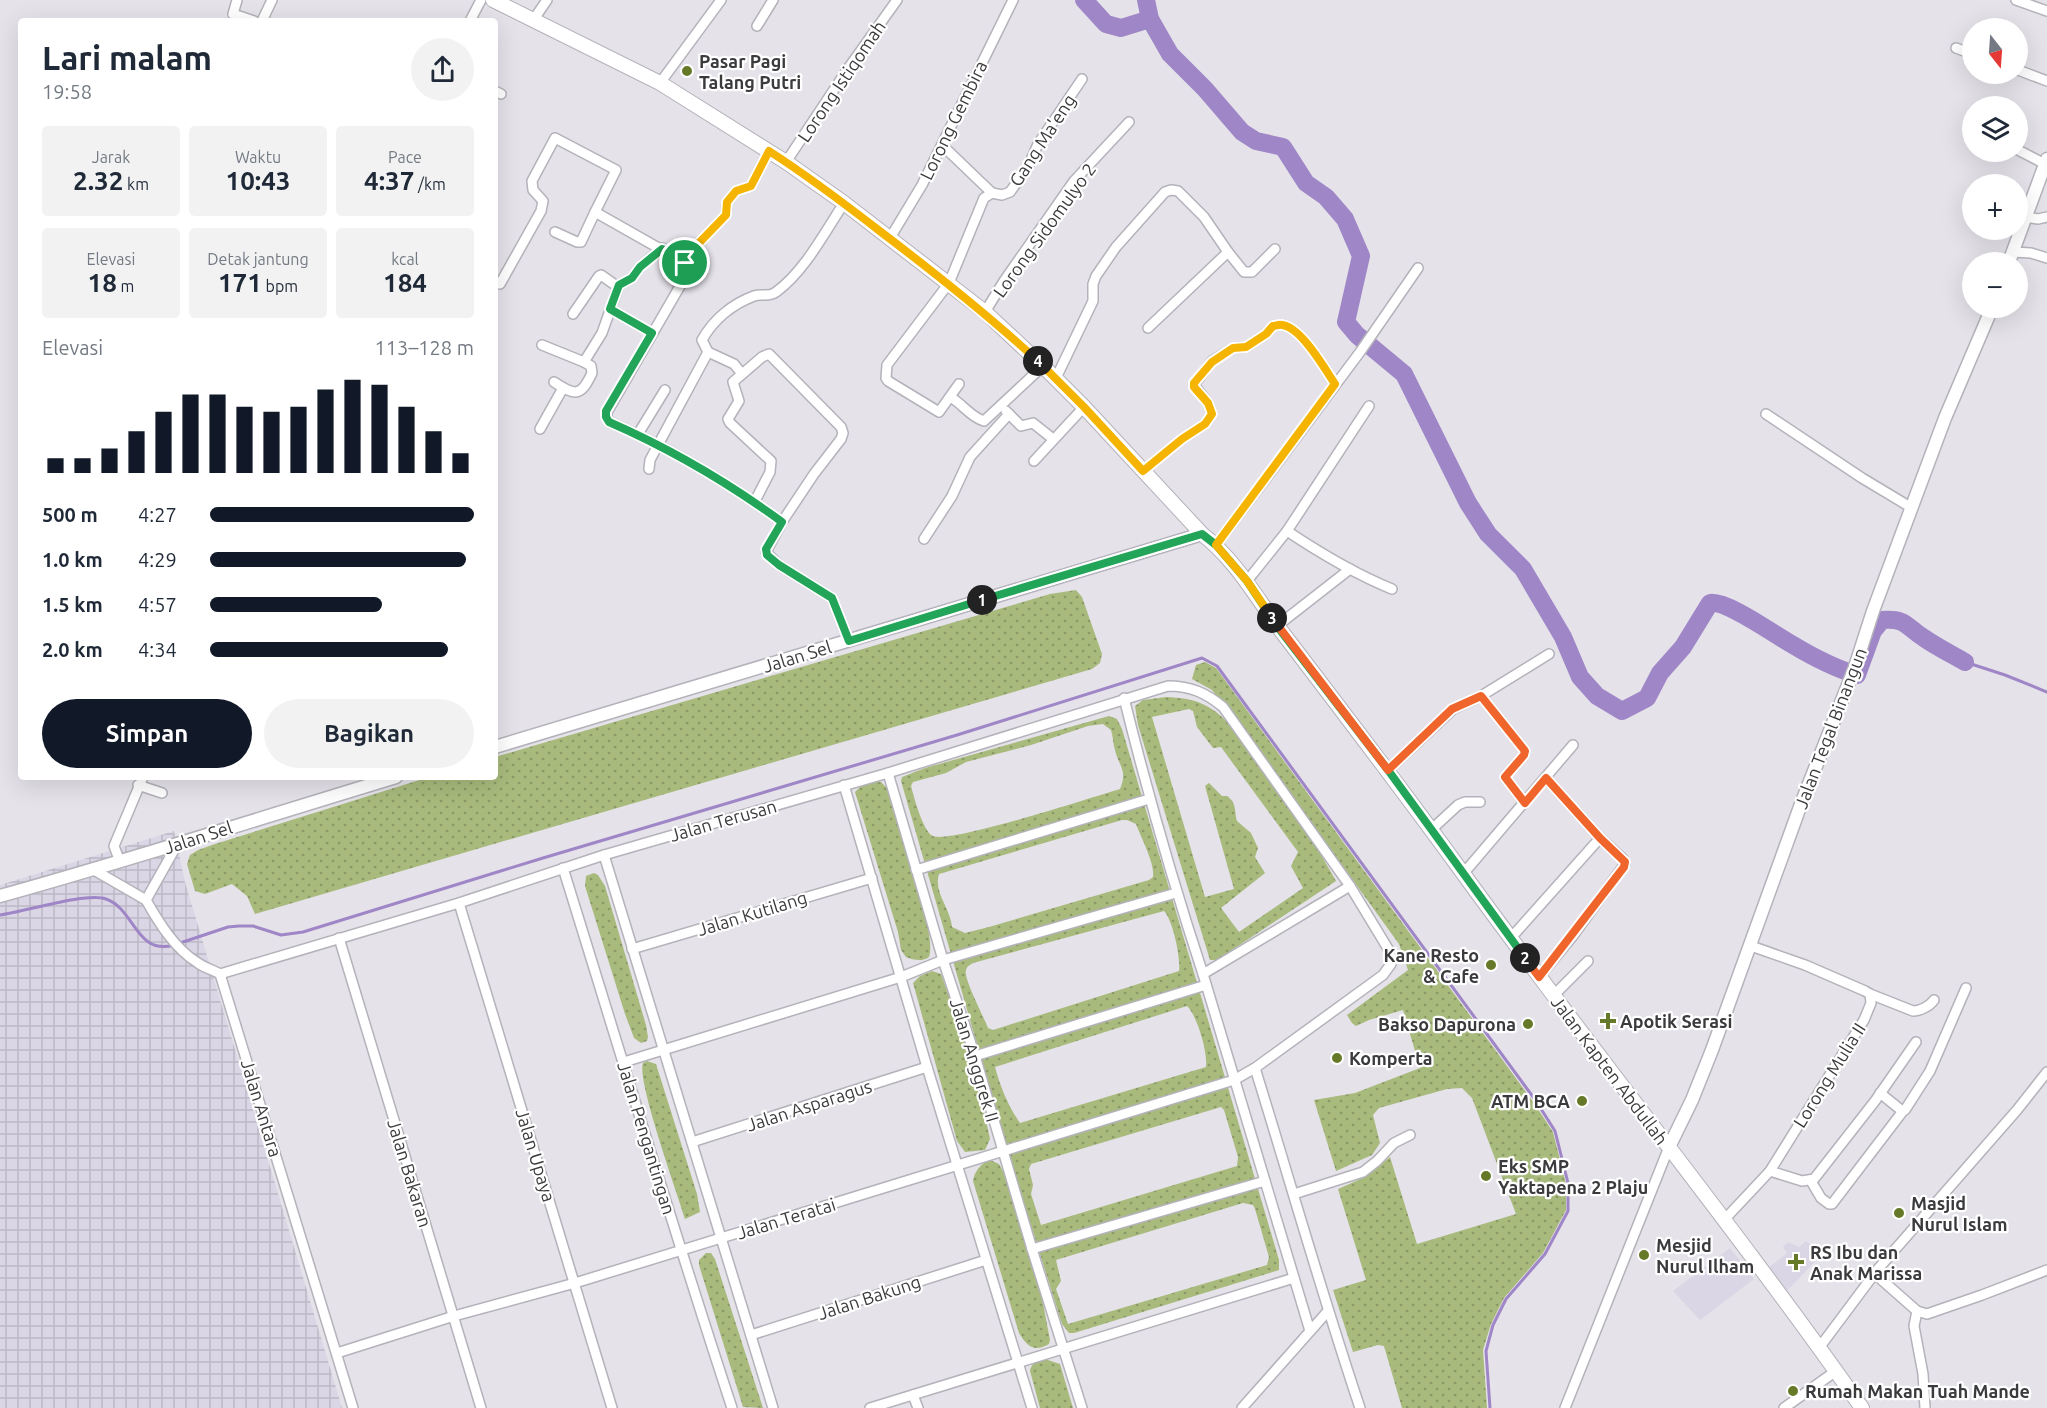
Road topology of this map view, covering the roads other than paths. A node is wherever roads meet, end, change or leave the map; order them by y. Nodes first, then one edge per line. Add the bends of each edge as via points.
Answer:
1 (237, 0) edge
2 (272, 0) edge
3 (481, 0) edge
4 (493, 0) edge
5 (547, 0) edge
6 (721, 0) edge
7 (773, 0) edge
8 (897, 0) edge
9 (1013, 0) edge
10 (2016, 0) edge
11 (2047, 11) edge
12 (245, 18) edge
13 (263, 18) edge
14 (472, 18) edge
15 (534, 19) junction
16 (757, 26) dead end
17 (1956, 48) dead end
18 (1962, 50) edge
19 (2028, 74) edge
20 (1082, 79) dead end
21 (2047, 81) edge
22 (660, 83) junction
23 (1129, 122) dead end
24 (942, 145) junction
25 (769, 151) junction
26 (2028, 154) edge
27 (2046, 161) edge
28 (786, 162) junction
29 (992, 193) junction
30 (844, 203) junction
31 (2028, 209) edge
32 (595, 212) junction
33 (2028, 217) edge
34 (2047, 217) edge
35 (555, 232) dead end
36 (890, 238) junction
37 (662, 249) junction
38 (1275, 249) dead end
39 (1228, 252) junction
40 (2028, 254) edge
41 (2047, 258) edge
42 (685, 263) junction
43 (1418, 268) dead end
44 (949, 283) junction
45 (500, 284) dead end
46 (618, 287) junction
47 (610, 309) junction
48 (985, 312) junction
49 (573, 314) dead end
50 (1988, 318) edge
51 (1148, 327) dead end
52 (652, 333) junction
53 (542, 345) dead end
54 (708, 352) junction
55 (584, 362) junction
56 (1043, 366) junction
57 (742, 374) junction
58 (1056, 378) junction
59 (554, 382) dead end
60 (959, 384) dead end
61 (1335, 384) junction
62 (563, 388) junction
63 (664, 390) dead end
64 (950, 397) junction
65 (1002, 404) junction
66 (1369, 406) dead end
67 (1084, 407) junction
68 (1009, 414) junction
69 (1766, 414) dead end
70 (985, 419) junction
71 (540, 429) dead end
72 (995, 429) junction
73 (638, 434) junction
74 (1053, 439) junction
75 (658, 445) junction
76 (1034, 461) dead end
77 (649, 469) dead end
78 (1143, 471) junction
79 (755, 501) junction
80 (1912, 508) junction
81 (782, 522) junction
82 (1287, 531) junction
83 (1202, 534) junction
84 (924, 539) dead end
85 (1216, 545) junction
86 (1350, 569) junction
87 (1247, 581) junction
88 (1392, 589) dead end
89 (1277, 626) junction
90 (849, 641) junction
91 (1549, 654) dead end
92 (1481, 696) junction
93 (1124, 698) junction
94 (1574, 745) dead end
95 (498, 746) edge
96 (1388, 770) junction
97 (888, 773) junction
98 (1546, 778) junction
99 (386, 780) edge
100 (140, 781) edge
101 (844, 785) junction
102 (162, 794) dead end
103 (1149, 799) junction
104 (1480, 802) dead end
105 (1525, 803) junction
106 (1431, 830) junction
107 (1600, 838) junction
108 (178, 843) junction
109 (603, 855) junction
110 (120, 862) junction
111 (563, 868) junction
112 (94, 870) junction
113 (916, 870) junction
114 (1463, 874) junction
115 (872, 878) junction
116 (1350, 886) junction
117 (1176, 893) junction
118 (0, 896) edge
119 (146, 900) junction
120 (459, 903) junction
121 (339, 938) junction
122 (1510, 939) junction
123 (1751, 946) junction
124 (632, 949) junction
125 (943, 960) junction
126 (1588, 961) dead end
127 (220, 974) junction
128 (1203, 974) junction
129 (901, 977) junction
130 (1539, 977) junction
131 (1206, 985) junction
132 (1966, 988) dead end
133 (1870, 994) junction
134 (1553, 996) junction
135 (1934, 1000) dead end
136 (1916, 1042) dead end
137 (663, 1049) junction
138 (975, 1056) junction
139 (624, 1062) junction
140 (927, 1067) junction
141 (1255, 1068) junction
142 (2047, 1072) edge
143 (1234, 1080) junction
144 (1880, 1093) junction
145 (1903, 1111) junction
146 (1410, 1135) dead end
147 (692, 1142) junction
148 (1669, 1148) junction
149 (1002, 1151) junction
150 (958, 1165) junction
151 (1770, 1171) junction
152 (1265, 1181) junction
153 (1810, 1181) junction
154 (1294, 1194) junction
155 (1724, 1220) junction
156 (722, 1238) junction
157 (1032, 1249) junction
158 (680, 1250) junction
159 (986, 1260) junction
160 (2047, 1270) edge
161 (1875, 1274) junction
162 (1294, 1278) junction
163 (575, 1282) junction
164 (1328, 1311) junction
165 (1917, 1311) junction
166 (454, 1316) junction
167 (1310, 1331) junction
168 (751, 1335) junction
169 (1063, 1347) junction
170 (1818, 1348) junction
171 (337, 1353) junction
172 (1017, 1362) junction
173 (1836, 1371) junction
174 (913, 1395) junction
175 (1251, 1404) edge
176 (353, 1408) edge
177 (482, 1408) edge
178 (612, 1408) edge
179 (732, 1408) edge
180 (773, 1408) edge
181 (870, 1408) edge
182 (918, 1408) edge
183 (1032, 1408) edge
184 (1082, 1408) edge
185 (1242, 1408) edge
186 (1360, 1408) edge
187 (1566, 1408) edge
188 (1784, 1408) edge
189 (1862, 1408) edge
190 (1925, 1408) edge

1 - 12 street via 233,14
2 - 13 street
3 - 14 street
4 - 15 main road, Jalan Kapten Abdullah
5 - 15 street
6 - 22 street
7 - 16 street
8 - 28 street, Lorong Istiqomah
9 - 24 street, Lorong Gembira
10 - 11 street
15 - 22 main road, Jalan Kapten Abdullah
17 - 18 street
19 - 21 street
20 - 29 street, Gang Ma'eng via 1010,192
22 - 25 main road, Jalan Kapten Abdullah
23 - 48 street, Lorong Sidomulyo 2 via 1074,181
24 - 29 street
24 - 36 street, Lorong Gembira
25 - 28 main road, Jalan Kapten Abdullah
25 - 42 street via 751,186 736,191 727,202 726,215
26 - 27 street
27 - 31 street
28 - 30 main road, Jalan Kapten Abdullah
29 - 44 street, Gang Ma'eng via 984,198
30 - 36 main road, Jalan Kapten Abdullah
30 - 54 street via 789,281 772,295 757,295 715,321 702,340
32 - 35 street via 581,242
32 - 37 street
32 - 45 street via 616,170 555,138 532,181 533,190 544,204
33 - 34 street
36 - 44 main road, Jalan Kapten Abdullah
37 - 42 street
37 - 46 street
38 - 39 street via 1248,273
39 - 51 street
39 - 58 street via 1204,217 1178,191 1165,192 1096,276 1093,301
40 - 41 street
42 - 52 street via 687,274
43 - 61 street
44 - 48 main road, Jalan Kapten Abdullah
44 - 64 street, Gang Ma'eng via 887,365 886,378 939,412
46 - 47 street
46 - 49 street via 599,276
47 - 52 street
47 - 55 street via 602,333
48 - 56 main road, Jalan Kapten Abdullah
50 - 80 street, Jalan Tegal Binangun
52 - 73 street via 606,411 609,422
53 - 55 street
54 - 57 street via 734,364
54 - 75 street
55 - 62 street via 591,366 592,373 581,391 573,393
56 - 58 main road, Jalan Kapten Abdullah
56 - 65 street
57 - 79 street via 733,382 739,401 728,421 771,464
57 - 81 street via 769,354 843,430 841,439
58 - 67 main road, Jalan Kapten Abdullah
59 - 62 street
60 - 64 street
61 - 78 street via 1305,341 1292,329 1273,326 1246,347 1233,348 1212,362 1194,387 1212,414 1205,424
61 - 85 street
62 - 71 street
63 - 73 street
64 - 70 street via 980,420
65 - 68 street
65 - 70 street
66 - 82 street
67 - 74 street
67 - 78 main road, Jalan Kapten Abdullah
68 - 72 street
68 - 74 street via 1021,426 1033,423
69 - 80 street
70 - 72 street
72 - 84 street via 970,457
73 - 75 street
74 - 76 street
75 - 77 street
75 - 79 street
78 - 83 main road, Jalan Kapten Abdullah
79 - 81 street
80 - 123 street, Jalan Tegal Binangun
81 - 90 street via 766,549 767,555 832,598
82 - 86 street
82 - 87 street
83 - 85 main road, Jalan Kapten Abdullah
83 - 90 street, Jalan Sel
85 - 87 main road, Jalan Kapten Abdullah
86 - 88 street
86 - 89 street
87 - 89 main road, Jalan Kapten Abdullah
89 - 96 main road, Jalan Kapten Abdullah
90 - 95 street, Jalan Sel
91 - 92 street
92 - 96 street via 1452,709
92 - 105 street via 1525,751 1505,777
93 - 97 street, Jalan Terusan
93 - 103 street
93 - 116 street, Jalan Terusan via 1178,686 1202,692 1223,707
94 - 98 street
96 - 106 main road, Jalan Kapten Abdullah
97 - 101 street, Jalan Terusan
97 - 113 street, Jalan Anggrek II
98 - 105 street
98 - 107 street
99 - 108 street, Jalan Sel
100 - 102 street
100 - 110 street via 114,846
101 - 109 street, Jalan Terusan
101 - 115 street
103 - 113 street
103 - 117 street
104 - 106 street via 1458,805
105 - 114 street
106 - 114 main road, Jalan Kapten Abdullah
107 - 122 street
107 - 130 street via 1625,864
108 - 110 street, Jalan Sel
108 - 119 street
109 - 111 street, Jalan Terusan
109 - 124 street
110 - 112 street, Jalan Sel
111 - 120 street, Jalan Terusan
111 - 139 street, Jalan Pengantingan
112 - 118 street, Jalan Sel
112 - 119 street
113 - 125 street, Jalan Anggrek II
114 - 122 main road, Jalan Kapten Abdullah
115 - 124 street, Jalan Kutilang
115 - 129 street
116 - 128 street
116 - 141 street, Jalan Teratai via 1390,952 1390,967
117 - 125 street
117 - 128 street
119 - 127 street via 177,944 198,963
120 - 121 street, Jalan Terusan
120 - 163 street, Jalan Upaya
121 - 127 street, Jalan Terusan
121 - 166 street, Jalan Bakaran
122 - 130 main road, Jalan Kapten Abdullah
123 - 133 street
123 - 148 street, Jalan Tegal Binangun via 1692,1100
124 - 137 street
125 - 129 street
125 - 138 street, Jalan Anggrek II
126 - 134 street
127 - 171 street, Jalan Antara
128 - 131 street
129 - 137 street
129 - 140 street
130 - 134 main road, Jalan Kapten Abdullah
131 - 138 street
131 - 143 street
132 - 145 street via 1930,1071
133 - 135 street via 1913,1011
133 - 151 street, Lorong Mulia II via 1864,1020
134 - 148 main road, Jalan Kapten Abdullah
136 - 144 street
137 - 139 street
137 - 147 street
138 - 149 street, Jalan Anggrek II
139 - 158 street, Jalan Pengantingan
140 - 147 street, Jalan Asparagus
140 - 150 street
141 - 143 street, Jalan Teratai
141 - 154 street
142 - 161 street
143 - 149 street, Jalan Teratai
143 - 152 street
144 - 145 street
144 - 153 street
145 - 153 street via 1832,1204 1821,1198
146 - 154 street via 1394,1143 1363,1172
147 - 156 street
148 - 155 main road, Jalan Kapten Abdullah
148 - 187 street
149 - 150 street, Jalan Teratai
149 - 157 street, Jalan Anggrek II
150 - 156 street, Jalan Teratai
150 - 159 street
151 - 153 street
151 - 155 street, Lorong Mulia II
152 - 157 street
152 - 162 street
154 - 164 street
155 - 170 main road, Jalan Kapten Abdullah
156 - 158 street, Jalan Teratai
156 - 168 street
157 - 169 street, Jalan Anggrek II
158 - 163 street, Jalan Teratai
158 - 179 street, Jalan Pengantingan
159 - 168 street, Jalan Bakung
159 - 172 street
160 - 165 street via 1927,1314
161 - 165 street
161 - 170 street
162 - 167 street
162 - 169 street
163 - 166 street, Jalan Teratai
163 - 178 street, Jalan Upaya
164 - 167 street
164 - 186 street
165 - 190 street via 1914,1326
166 - 171 street, Jalan Teratai
166 - 177 street, Jalan Bakaran
167 - 175 street
168 - 180 street
169 - 172 street
169 - 184 street, Jalan Anggrek II
170 - 173 main road, Jalan Kapten Abdullah
171 - 176 street, Jalan Antara
172 - 174 street
172 - 183 street
173 - 188 street
173 - 189 main road, Jalan Kapten Abdullah
174 - 181 street
174 - 182 street
175 - 185 street

